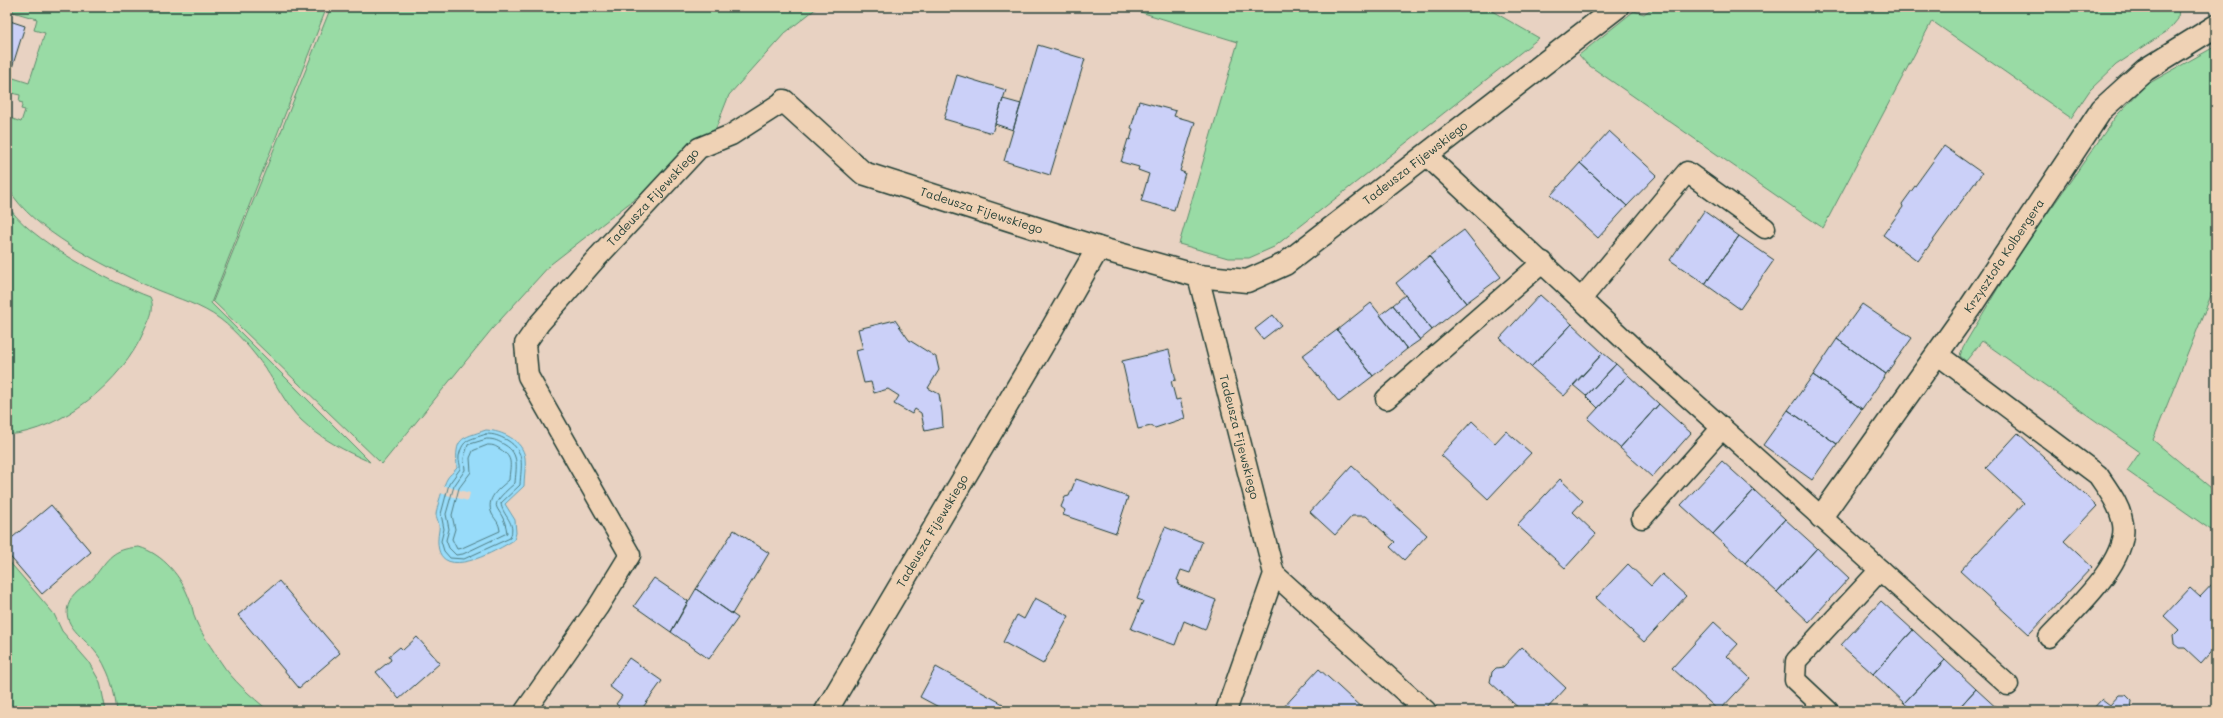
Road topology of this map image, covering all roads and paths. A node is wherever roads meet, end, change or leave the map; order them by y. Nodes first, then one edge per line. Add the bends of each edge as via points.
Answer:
1 (1617, 7) edge
2 (2216, 26) edge
3 (784, 101) joint
4 (1426, 155) junction
5 (1765, 228) dead end
6 (1098, 248) junction
7 (1542, 262) junction
8 (1198, 276) junction
9 (1581, 299) junction
10 (1937, 354) junction
11 (1386, 398) dead end
12 (1722, 428) junction
13 (1821, 517) junction
14 (1642, 518) dead end
15 (1880, 570) junction
16 (1274, 574) junction
17 (2049, 637) dead end
18 (2008, 685) dead end
19 (525, 711) edge
20 (826, 711) edge
21 (1226, 711) edge
22 (1426, 711) edge
23 (1828, 711) edge

1 - 4 street, Tadeusza Fijewskiego
2 - 10 street, Krzysztofa Kolbergera via 2145,70 2102,109
3 - 6 street, Tadeusza Fijewskiego via 863,173
3 - 19 lane, Tadeusza Fijewskiego via 731,134 699,148 594,261 539,324 525,344 528,376 630,555
4 - 7 lane
4 - 8 street, Tadeusza Fijewskiego via 1285,264 1247,281
5 - 9 lane via 1687,172
6 - 8 street, Tadeusza Fijewskiego
6 - 20 street, Tadeusza Fijewskiego
7 - 9 lane
7 - 11 lane
8 - 16 lane, Tadeusza Fijewskiego
9 - 12 lane
10 - 13 street, Krzysztofa Kolbergera
10 - 17 lane via 2098,475 2116,500 2124,525 2121,547 2112,567
12 - 13 lane
12 - 14 lane
13 - 15 lane
15 - 18 lane
15 - 23 lane via 1796,661 1795,680
16 - 21 lane
16 - 22 lane

